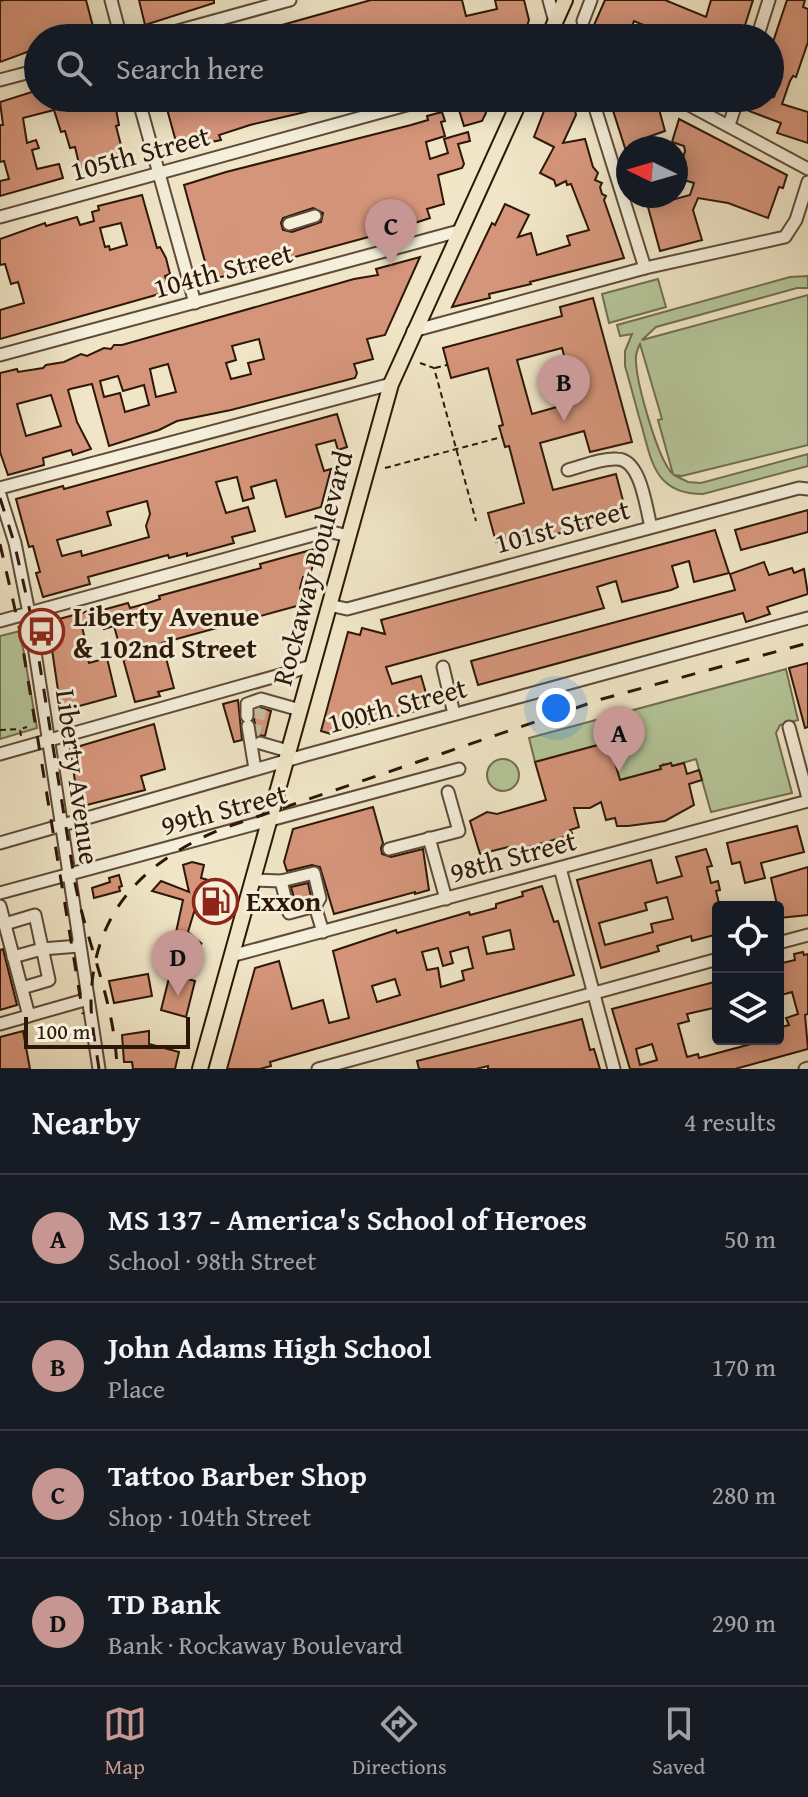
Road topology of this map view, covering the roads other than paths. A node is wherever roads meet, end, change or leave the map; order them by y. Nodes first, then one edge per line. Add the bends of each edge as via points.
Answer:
1 (111, 0) edge
2 (290, 0) edge
3 (549, 0) edge
4 (565, 0) edge
5 (591, 0) edge
6 (769, 0) edge
7 (583, 21) dead end
8 (117, 24) edge
9 (203, 24) edge
10 (553, 24) edge
11 (557, 24) edge
12 (761, 24) edge
13 (24, 74) edge
14 (0, 80) edge
15 (142, 112) edge
16 (381, 112) edge
17 (514, 112) edge
18 (596, 112) edge
19 (703, 112) edge
20 (733, 112) edge
21 (729, 125) junction
22 (808, 169) edge
23 (159, 173) junction
24 (808, 182) edge
25 (315, 216) dead end
26 (0, 217) edge
27 (289, 224) dead end
28 (459, 231) junction
29 (645, 268) junction
30 (195, 303) junction
31 (413, 331) junction
32 (0, 355) edge
33 (391, 384) junction
34 (568, 470) dead end
35 (0, 488) edge
36 (808, 489) edge
37 (0, 495) edge
38 (651, 527) junction
39 (348, 536) junction
40 (329, 605) junction
41 (29, 613) junction
42 (808, 618) edge
43 (0, 621) edge
44 (312, 666) junction
45 (443, 667) dead end
46 (257, 681) junction
47 (266, 704) junction
48 (300, 710) junction
49 (454, 714) junction
50 (789, 727) dead end
51 (254, 733) junction
52 (49, 740) junction
53 (0, 754) edge
54 (287, 756) junction
55 (255, 769) junction
56 (459, 769) dead end
57 (448, 792) dead end
58 (808, 799) edge
59 (268, 821) junction
60 (60, 827) junction
61 (429, 838) junction
62 (0, 843) edge
63 (389, 849) dead end
64 (560, 868) junction
65 (68, 875) junction
66 (252, 880) junction
67 (281, 881) junction
68 (0, 893) edge
69 (446, 899) junction
70 (0, 906) edge
71 (315, 906) junction
72 (5, 924) junction
73 (323, 932) junction
74 (808, 935) edge
75 (784, 941) edge
76 (79, 946) junction
77 (42, 949) junction
78 (231, 956) junction
79 (13, 957) junction
80 (712, 961) edge
81 (22, 988) junction
82 (594, 992) junction
83 (88, 999) junction
84 (29, 1016) junction
85 (0, 1024) edge
86 (99, 1069) edge
87 (200, 1069) edge
88 (318, 1069) edge
89 (614, 1069) edge

1 - 8 street
2 - 9 street
3 - 10 street
4 - 11 main road
5 - 7 street
6 - 12 street
13 - 14 street
15 - 23 street
16 - 23 street, 105th Street
17 - 28 main road, Rockaway Boulevard
18 - 29 street
19 - 21 street
20 - 21 street
21 - 22 street
23 - 26 street, 105th Street
23 - 30 street
24 - 29 street via 785,237
25 - 27 street
28 - 30 street, 104th Street
28 - 31 main road, Rockaway Boulevard
29 - 31 street
30 - 32 street, 104th Street
31 - 33 main road, Rockaway Boulevard
33 - 35 street
33 - 39 main road, Rockaway Boulevard
34 - 38 street via 612,459 627,461 636,470
36 - 38 street, 101st Street
37 - 41 street, Liberty Avenue
38 - 40 street, 101st Street via 347,609
39 - 40 main road, Rockaway Boulevard
39 - 41 street via 328,531
40 - 44 main road, Rockaway Boulevard
41 - 43 street
41 - 52 street, Liberty Avenue
42 - 49 street, 100th Street
44 - 46 street
44 - 48 main road, Rockaway Boulevard
45 - 49 street
46 - 47 street
46 - 52 street
47 - 48 street
47 - 51 street via 247,704
48 - 54 main road, Rockaway Boulevard
49 - 54 street, 100th Street
50 - 58 street
51 - 54 street
51 - 55 street via 250,751
52 - 53 street
52 - 60 street, Liberty Avenue
54 - 55 street, 100th Street
54 - 59 main road, Rockaway Boulevard
55 - 60 street, 100th Street
56 - 59 street, 99th Street
57 - 61 street via 459,831
58 - 64 street, 98th Street
59 - 65 street, 99th Street
59 - 66 main road, Rockaway Boulevard
60 - 62 street, 100th Street
60 - 65 street, Liberty Avenue
61 - 63 street
61 - 69 street
64 - 69 street, 98th Street
64 - 82 street
65 - 68 street, 99th Street
65 - 76 street, Liberty Avenue
66 - 67 street
66 - 78 main road, Rockaway Boulevard
67 - 71 street via 289,913
67 - 71 street via 314,873 320,898
69 - 73 street, 98th Street
70 - 72 street
71 - 73 street
72 - 77 street via 35,915
72 - 79 street
73 - 78 street, 98th Street
74 - 75 street
76 - 77 street
76 - 83 street, Liberty Avenue
77 - 79 street
77 - 81 street via 49,980
78 - 87 main road, Rockaway Boulevard
79 - 81 street
80 - 82 street
81 - 84 street
82 - 88 street
82 - 89 street
83 - 84 street
83 - 86 street, Liberty Avenue
84 - 85 street

